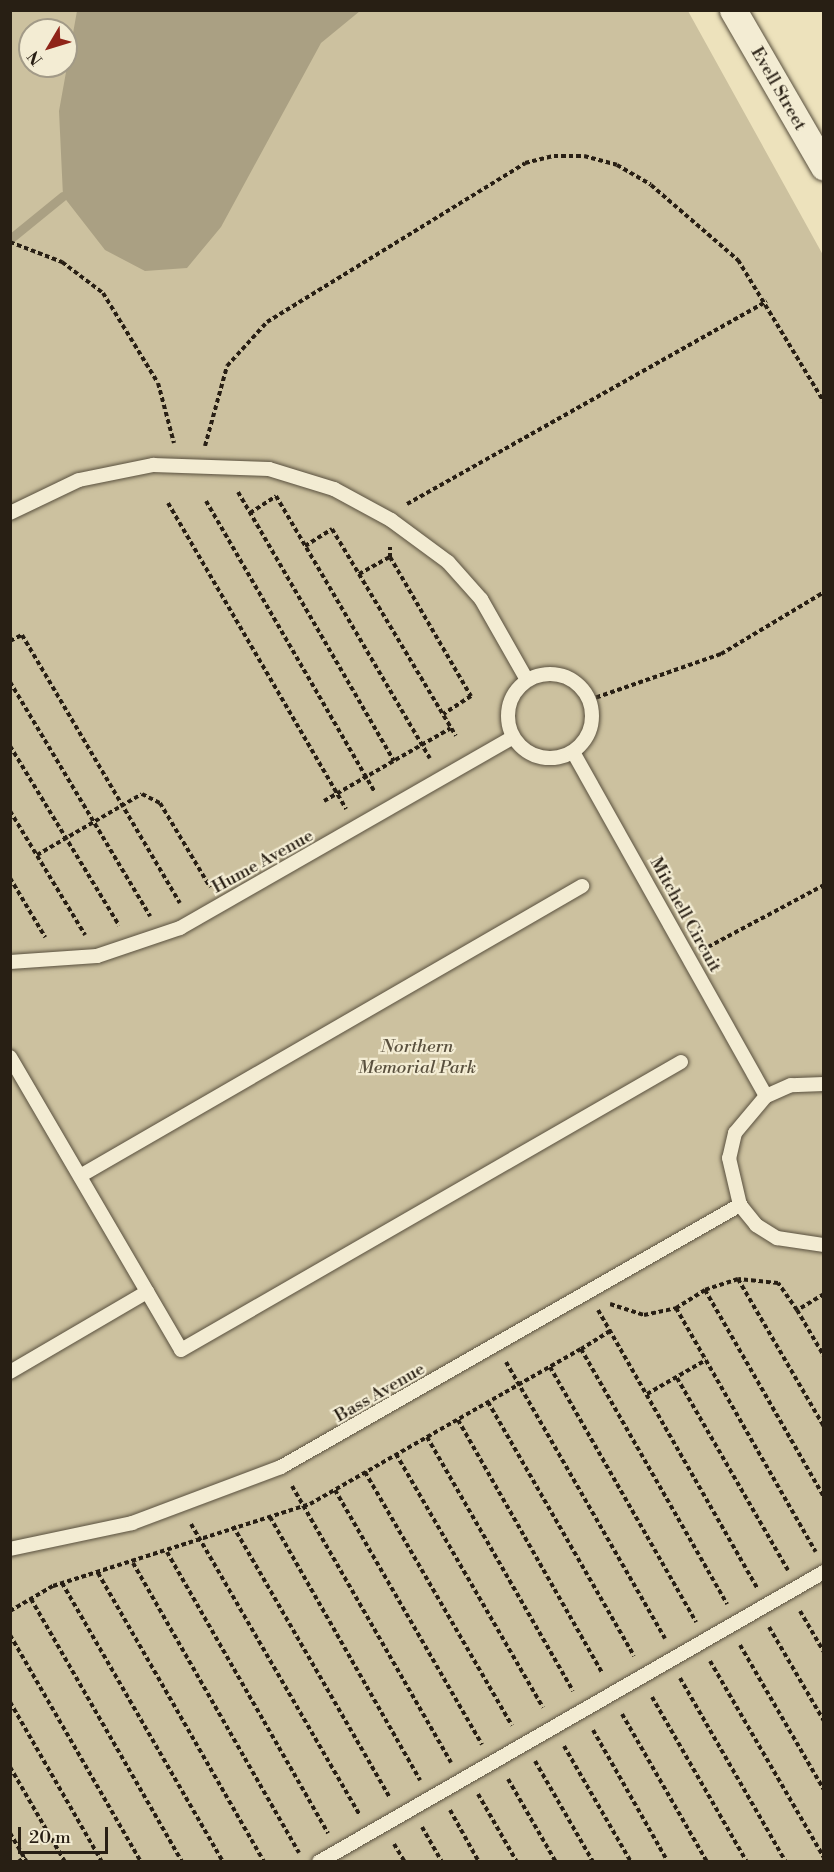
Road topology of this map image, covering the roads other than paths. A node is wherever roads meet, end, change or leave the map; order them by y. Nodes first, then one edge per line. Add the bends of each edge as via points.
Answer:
1 (733, 10) edge
2 (824, 166) edge
3 (10, 513) edge
4 (527, 680) junction
5 (512, 738) junction
6 (573, 752) junction
7 (582, 886) dead end
8 (10, 962) edge
9 (10, 1057) edge
10 (681, 1062) dead end
11 (824, 1084) edge
12 (766, 1096) junction
13 (80, 1176) junction
14 (740, 1205) junction
15 (824, 1245) edge
16 (147, 1292) junction
17 (10, 1372) edge
18 (10, 1549) edge
19 (824, 1572) edge
20 (319, 1862) edge

1 - 2 street, Evell Street
3 - 4 lane via 79,480 177,465 269,469 334,489 391,520 448,562 482,600
4 - 5 lane via 510,700
4 - 6 lane via 555,674 569,679 589,700 590,729
5 - 6 lane via 534,756 547,759
5 - 8 lane, Hume Avenue via 191,922 132,947 97,956
6 - 12 lane, Mitchell Circuit
7 - 13 lane
9 - 13 lane
10 - 16 lane via 181,1350
11 - 12 lane via 791,1085
12 - 14 lane via 735,1133 729,1158
13 - 16 lane
14 - 15 lane via 777,1238
14 - 18 lane, Bass Avenue via 281,1467 180,1507
16 - 17 lane
19 - 20 lane

